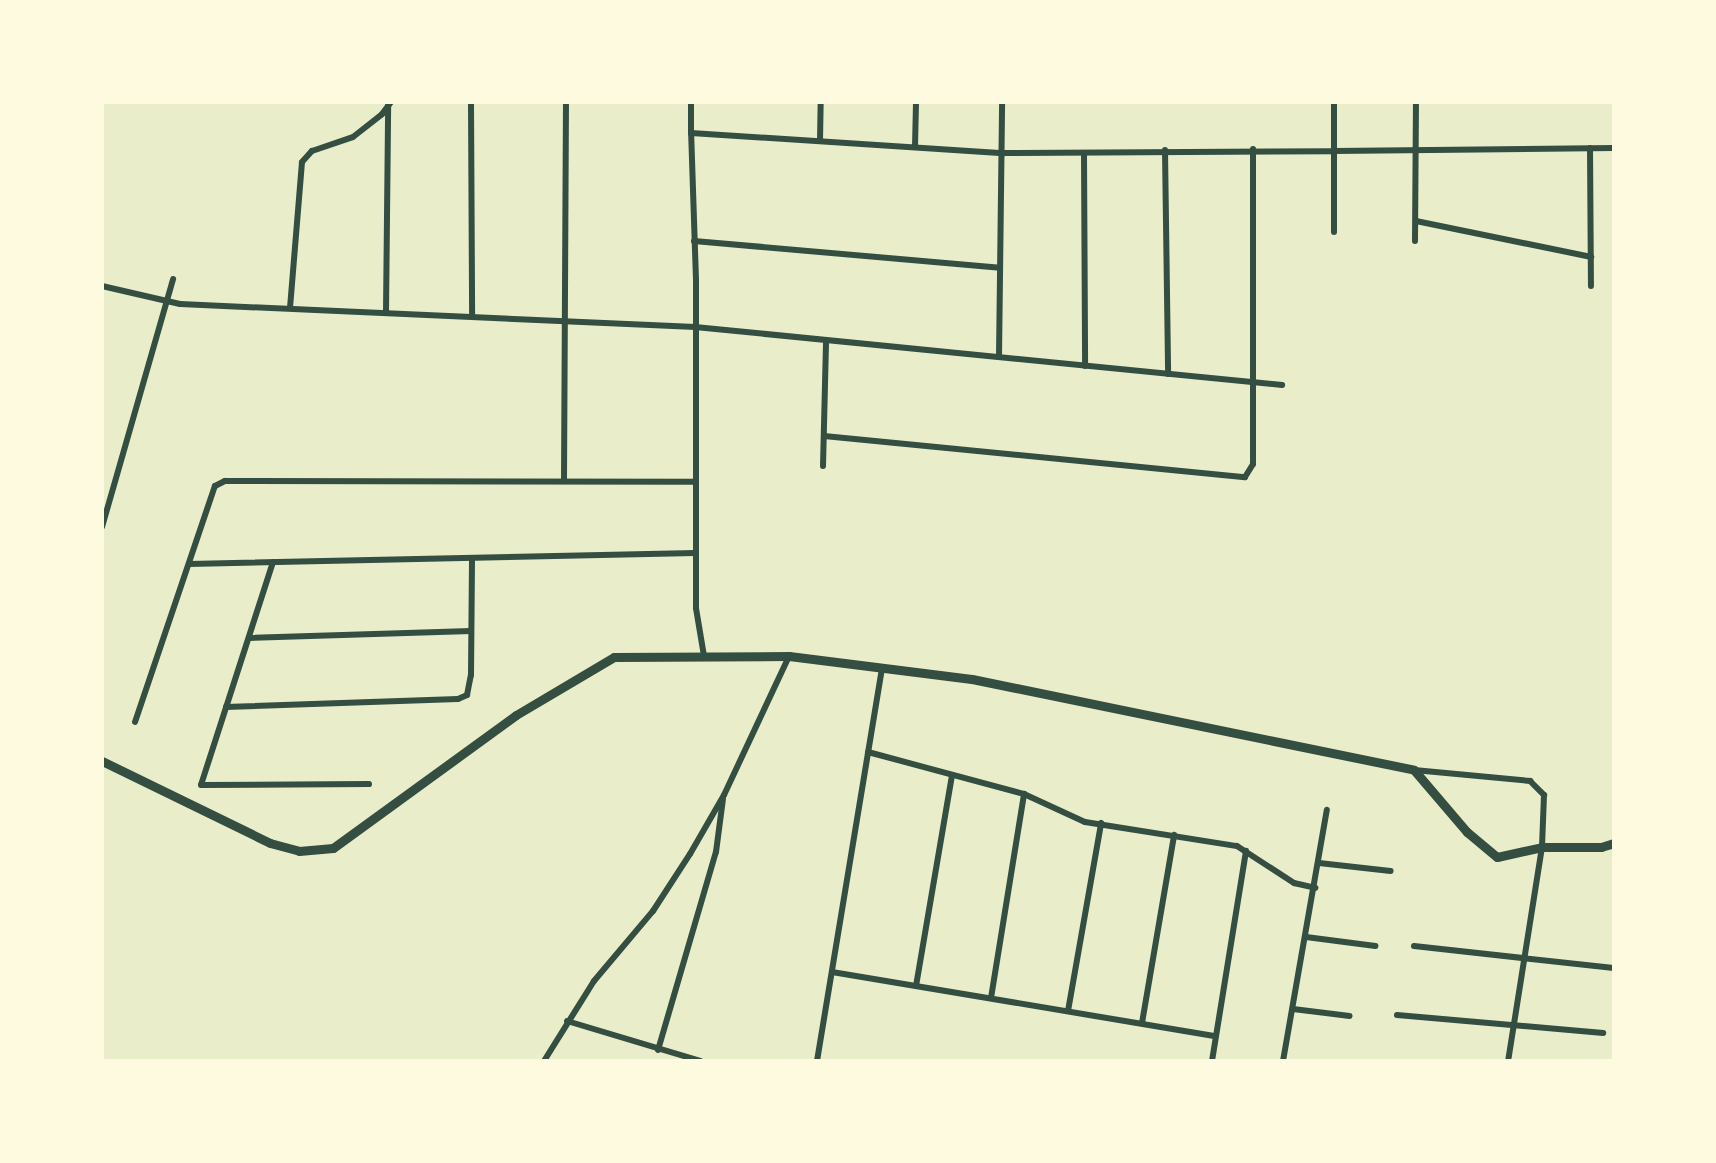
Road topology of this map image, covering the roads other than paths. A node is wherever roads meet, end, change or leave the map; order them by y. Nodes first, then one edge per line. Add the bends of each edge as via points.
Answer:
1 (471, 102) edge
2 (566, 102) edge
3 (691, 102) edge
4 (821, 102) edge
5 (916, 102) edge
6 (1002, 102) edge
7 (1334, 102) edge
8 (1416, 102) edge
9 (389, 104) edge
10 (691, 133) junction
11 (820, 141) junction
12 (915, 147) junction
13 (1590, 148) junction
14 (1614, 148) edge
15 (1253, 149) junction
16 (1165, 150) junction
17 (1416, 150) junction
18 (1334, 151) junction
19 (1003, 153) junction
20 (1084, 154) junction
21 (1416, 221) junction
22 (1334, 232) dead end
23 (694, 241) junction
24 (1415, 241) dead end
25 (1591, 257) junction
26 (1000, 268) junction
27 (173, 279) dead end
28 (102, 286) edge
29 (1591, 286) dead end
30 (167, 300) junction
31 (290, 308) junction
32 (386, 312) junction
33 (472, 316) junction
34 (565, 321) junction
35 (695, 327) junction
36 (826, 340) junction
37 (999, 357) junction
38 (1085, 366) junction
39 (1168, 374) junction
40 (1253, 382) junction
41 (1282, 385) dead end
42 (824, 436) junction
43 (823, 466) dead end
44 (564, 481) junction
45 (694, 482) junction
46 (102, 527) edge
47 (695, 553) junction
48 (472, 559) junction
49 (273, 562) junction
50 (189, 564) junction
51 (471, 631) junction
52 (249, 638) junction
53 (704, 656) junction
54 (789, 656) junction
55 (882, 667) junction
56 (226, 707) junction
57 (135, 722) dead end
58 (868, 752) junction
59 (102, 761) edge
60 (1414, 770) junction
61 (952, 775) junction
62 (369, 784) dead end
63 (1024, 794) junction
64 (724, 795) junction
65 (1327, 810) dead end
66 (1101, 823) junction
67 (1174, 835) junction
68 (1614, 843) edge
69 (1542, 847) junction
70 (1246, 851) junction
71 (1319, 863) junction
72 (1391, 871) dead end
73 (1315, 888) junction
74 (1306, 937) junction
75 (1375, 946) dead end
76 (1414, 946) dead end
77 (1525, 957) junction
78 (1614, 968) edge
79 (832, 972) junction
80 (916, 986) junction
81 (991, 998) junction
82 (1293, 1009) junction
83 (1068, 1011) junction
84 (1397, 1015) dead end
85 (1350, 1016) dead end
86 (567, 1021) junction
87 (1142, 1023) junction
88 (1515, 1025) junction
89 (1603, 1033) dead end
90 (1216, 1036) junction
91 (658, 1050) junction
92 (544, 1061) edge
93 (700, 1061) edge
94 (817, 1061) edge
95 (1212, 1061) edge
96 (1283, 1061) edge
97 (1508, 1061) edge

1 - 33 street
2 - 34 street
3 - 10 street
4 - 11 street
5 - 12 street
6 - 19 street
7 - 18 street
8 - 17 street
9 - 31 street via 353,137 312,151 302,162
9 - 32 street
10 - 11 street
10 - 23 street
11 - 12 street
12 - 19 street
13 - 14 street
13 - 17 street
13 - 25 street
15 - 16 street
15 - 18 street
15 - 40 street
16 - 20 street
16 - 39 street
17 - 18 street
17 - 21 street
18 - 22 street
19 - 20 street
19 - 26 street
20 - 38 street
21 - 24 street
21 - 25 street
23 - 26 street
23 - 35 street
25 - 29 street
26 - 37 street
27 - 30 street
28 - 30 street
30 - 31 street
30 - 46 street
31 - 32 street
32 - 33 street
33 - 34 street
34 - 35 street
34 - 44 street
35 - 36 street
35 - 45 street
36 - 37 street
36 - 42 street
37 - 38 street
38 - 39 street
39 - 40 street
40 - 41 street
40 - 42 street via 1253,464 1245,477
42 - 43 street
44 - 45 street
44 - 50 street via 225,481 215,486
45 - 47 street
47 - 48 street
47 - 53 street
48 - 49 street
48 - 51 street
49 - 50 street
49 - 52 street
50 - 57 street
51 - 52 street
51 - 56 street via 470,686 458,699
52 - 56 street
53 - 54 main road
53 - 59 main road via 614,657 516,715 333,848 299,851 270,843
54 - 55 main road
54 - 64 street
55 - 58 street
55 - 60 main road via 972,679
56 - 62 street via 201,785
58 - 61 street
58 - 79 street
60 - 69 main road via 1467,832 1497,857
60 - 69 street via 1536,784 1546,802
61 - 63 street
61 - 80 street
63 - 66 street via 1060,813
63 - 81 street
64 - 86 street via 653,911
64 - 91 street via 716,852
65 - 71 street
66 - 67 street
66 - 83 street
67 - 70 street
67 - 87 street
68 - 69 main road
69 - 77 street
70 - 73 street via 1294,883
70 - 90 street
71 - 72 street
71 - 73 street
73 - 74 street
74 - 75 street
74 - 82 street
76 - 77 street
77 - 78 street
77 - 88 street
79 - 80 street
79 - 94 street
80 - 81 street
81 - 83 street
82 - 85 street
82 - 96 street
83 - 87 street
84 - 88 street
86 - 91 street
86 - 92 street
87 - 90 street
88 - 89 street
88 - 97 street
90 - 95 street
91 - 93 street

